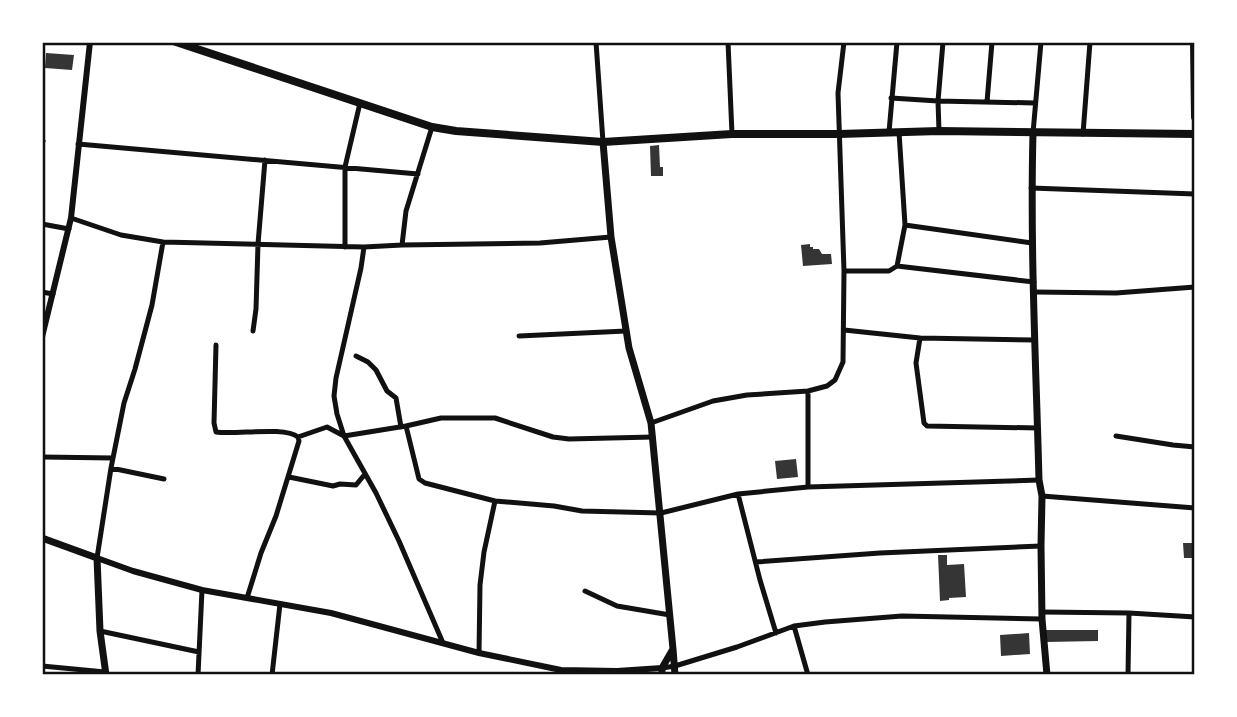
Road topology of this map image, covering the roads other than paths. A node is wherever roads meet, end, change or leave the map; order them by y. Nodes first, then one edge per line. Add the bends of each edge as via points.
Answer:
1 (90, 42) edge
2 (176, 42) edge
3 (596, 42) edge
4 (728, 42) edge
5 (844, 42) edge
6 (897, 42) edge
7 (943, 42) edge
8 (992, 42) edge
9 (1041, 42) edge
10 (1090, 42) edge
11 (1194, 42) edge
12 (891, 98) junction
13 (938, 101) junction
14 (987, 102) junction
15 (359, 103) junction
16 (1035, 103) junction
17 (1195, 117) edge
18 (432, 127) junction
19 (939, 131) junction
20 (889, 132) junction
21 (899, 132) junction
22 (1033, 133) junction
23 (732, 134) junction
24 (839, 134) junction
25 (1083, 134) junction
26 (1195, 134) edge
27 (603, 142) junction
28 (78, 144) junction
29 (265, 160) junction
30 (345, 167) junction
31 (418, 174) junction
32 (1031, 188) junction
33 (1195, 194) edge
34 (71, 218) junction
35 (42, 225) edge
36 (905, 225) junction
37 (69, 229) junction
38 (611, 237) junction
39 (163, 242) junction
40 (1032, 243) junction
41 (258, 244) junction
42 (402, 245) junction
43 (345, 247) junction
44 (364, 247) junction
45 (897, 266) junction
46 (844, 271) junction
47 (1034, 282) junction
48 (1195, 288) edge
49 (42, 292) edge
50 (1034, 292) junction
51 (53, 294) junction
52 (844, 330) junction
53 (253, 331) dead end
54 (626, 331) junction
55 (519, 336) dead end
56 (42, 337) edge
57 (920, 338) junction
58 (1035, 340) junction
59 (216, 345) dead end
60 (356, 356) dead end
61 (808, 391) junction
62 (651, 424) junction
63 (404, 426) junction
64 (1038, 428) junction
65 (344, 436) junction
66 (1116, 436) dead end
67 (298, 437) junction
68 (653, 437) junction
69 (1195, 447) edge
70 (42, 457) edge
71 (113, 458) junction
72 (111, 468) junction
73 (365, 474) junction
74 (289, 477) junction
75 (164, 479) dead end
76 (1039, 480) junction
77 (808, 487) junction
78 (738, 495) junction
79 (1042, 496) junction
80 (495, 501) junction
81 (1195, 508) edge
82 (661, 513) junction
83 (42, 538) edge
84 (1041, 546) junction
85 (97, 558) junction
86 (756, 562) junction
87 (202, 590) junction
88 (585, 591) dead end
89 (247, 598) junction
90 (280, 604) junction
91 (1129, 613) junction
92 (670, 615) junction
93 (1042, 616) junction
94 (1195, 617) edge
95 (794, 626) junction
96 (100, 631) junction
97 (776, 633) junction
98 (443, 643) junction
99 (673, 649) junction
100 (199, 652) junction
101 (479, 653) junction
102 (42, 666) edge
103 (675, 666) junction
104 (662, 671) edge
105 (106, 673) edge
106 (558, 673) edge
107 (198, 675) edge
108 (272, 675) edge
109 (675, 675) edge
110 (808, 675) edge
111 (1047, 675) edge
112 (1128, 675) edge

1 - 28 street
2 - 15 main road
3 - 27 street
4 - 23 street
5 - 24 street
6 - 12 street
7 - 13 street
8 - 14 street
9 - 16 street
10 - 25 street
11 - 17 main road
12 - 13 street
12 - 20 street
13 - 14 street
13 - 19 street
14 - 16 street
15 - 18 main road
15 - 30 street
16 - 22 street
18 - 27 main road
18 - 31 street
19 - 21 main road
19 - 22 main road
20 - 21 main road
20 - 24 main road
21 - 36 street
22 - 25 main road
22 - 32 main road
23 - 24 main road
23 - 27 main road
24 - 46 street
25 - 26 main road
27 - 38 main road
28 - 29 street
28 - 34 street
29 - 30 street
29 - 41 street
30 - 31 street
30 - 43 street
31 - 42 street via 406,211
32 - 33 street
32 - 40 main road
34 - 37 street
34 - 39 street via 121,235
35 - 37 street
36 - 40 street
36 - 45 street
37 - 51 street
38 - 42 street
38 - 54 main road
39 - 41 street
39 - 71 street
40 - 47 main road
41 - 43 street
41 - 53 street
42 - 44 street
43 - 44 street
44 - 65 street via 334,396
45 - 46 street via 889,271
45 - 47 street
46 - 52 street
47 - 50 main road
48 - 50 street
49 - 51 street
50 - 58 main road
51 - 56 street
52 - 57 street
52 - 61 street via 843,362 835,380
54 - 55 street
54 - 62 main road
57 - 58 street
57 - 64 street via 916,363 927,426
58 - 64 main road
59 - 67 street via 216,432 292,433
60 - 63 street via 376,370 396,398
61 - 62 street via 713,401
61 - 77 street
62 - 68 main road
63 - 65 street
63 - 68 street via 440,418 495,418 569,439
63 - 80 street via 419,479
64 - 76 main road
65 - 67 street via 327,427
65 - 73 street
66 - 69 street
67 - 74 street
68 - 82 main road
70 - 71 street
71 - 72 street
72 - 75 street
72 - 85 street
73 - 74 street via 356,485 333,486
73 - 98 street
74 - 89 street
76 - 77 street
76 - 79 main road
77 - 78 street
78 - 82 street
78 - 86 street
79 - 81 street
79 - 84 main road
80 - 82 street via 582,511
80 - 101 street via 480,584
82 - 92 main road
83 - 85 main road
84 - 86 street
84 - 93 main road
85 - 87 street
85 - 96 main road
86 - 97 street
87 - 89 street
87 - 100 street
88 - 92 street via 617,606
89 - 90 street
90 - 98 street
90 - 108 street
91 - 93 street
91 - 94 street
91 - 112 street
92 - 99 main road
93 - 95 street via 902,616
93 - 111 main road
95 - 97 street
95 - 110 street
96 - 100 street
96 - 105 main road
97 - 103 street
98 - 101 street
99 - 103 main road
99 - 104 main road
100 - 107 street
101 - 106 street
102 - 105 street
103 - 104 street
103 - 109 main road
104 - 106 street

